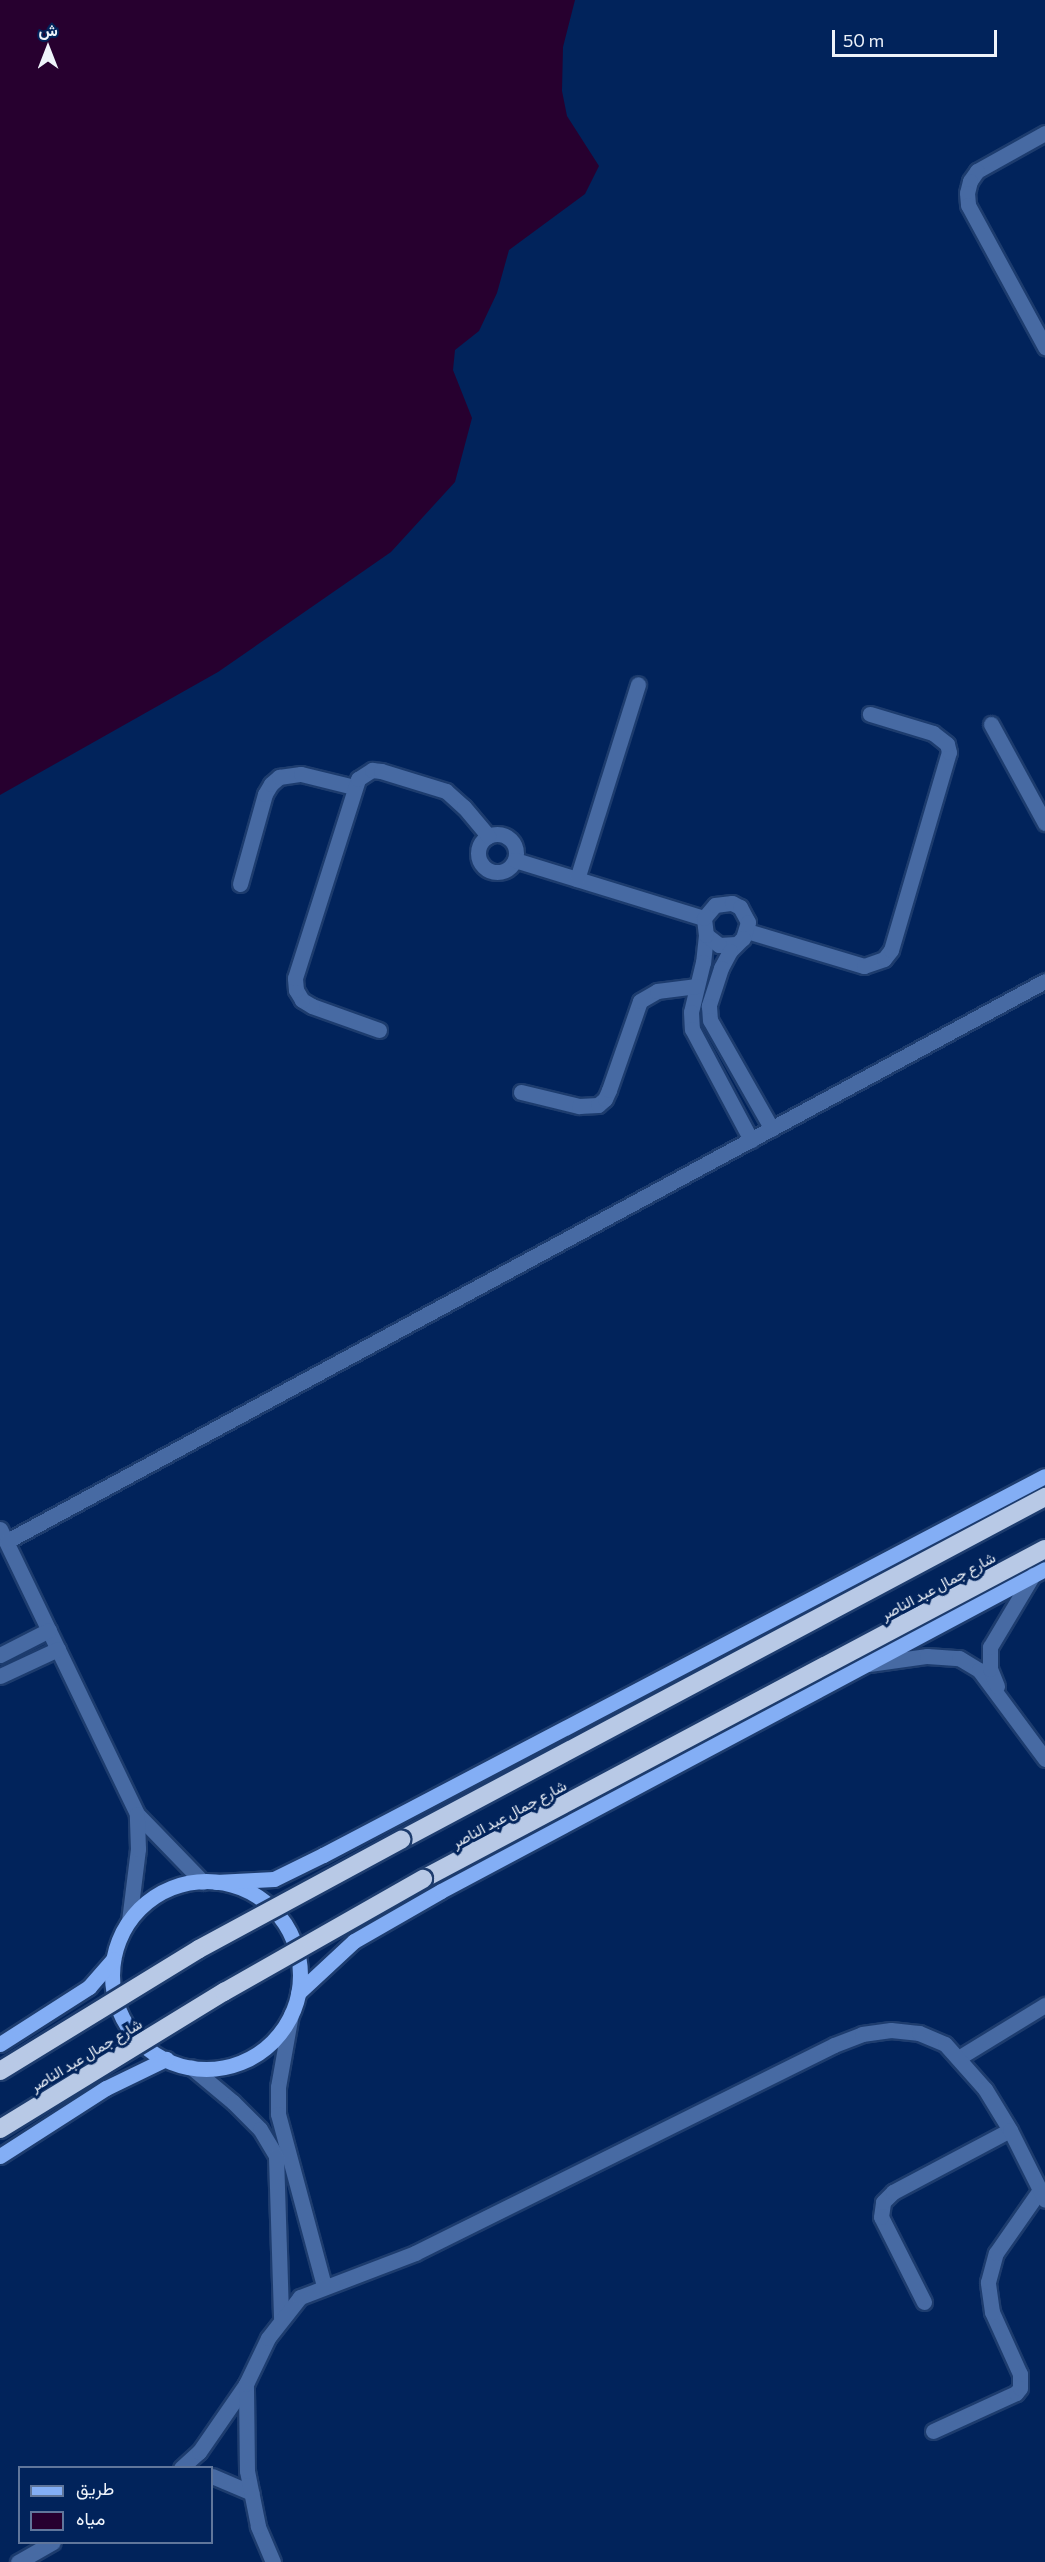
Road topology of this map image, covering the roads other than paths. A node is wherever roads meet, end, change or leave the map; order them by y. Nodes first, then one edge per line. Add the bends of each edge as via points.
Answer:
1 (1045, 133) edge
2 (1045, 347) edge
3 (638, 684) dead end
4 (870, 714) dead end
5 (991, 724) dead end
6 (354, 787) junction
7 (1039, 799) edge
8 (1045, 824) edge
9 (488, 836) junction
10 (515, 860) junction
11 (577, 879) junction
12 (240, 884) dead end
13 (704, 918) junction
14 (747, 930) junction
15 (706, 935) junction
16 (736, 944) junction
17 (1045, 981) edge
18 (697, 986) junction
19 (379, 1030) dead end
20 (520, 1092) dead end
21 (772, 1129) junction
22 (751, 1140) junction
23 (1045, 1476) edge
24 (1045, 1497) edge
25 (3, 1535) edge
26 (1045, 1549) edge
27 (1039, 1572) edge
28 (49, 1630) junction
29 (58, 1649) junction
30 (0, 1655) edge
31 (865, 1664) junction
32 (0, 1676) edge
33 (1001, 1697) junction
34 (1045, 1759) edge
35 (137, 1814) junction
36 (210, 1882) junction
37 (129, 1921) junction
38 (113, 1959) junction
39 (298, 1993) junction
40 (1045, 2005) edge
41 (291, 2014) junction
42 (0, 2044) edge
43 (960, 2057) junction
44 (166, 2059) junction
45 (190, 2067) junction
46 (0, 2071) edge
47 (0, 2129) edge
48 (1010, 2130) junction
49 (0, 2156) edge
50 (1042, 2195) edge
51 (324, 2286) junction
52 (924, 2302) dead end
53 (281, 2318) junction
54 (246, 2384) junction
55 (933, 2432) dead end
56 (186, 2466) edge
57 (213, 2476) edge
58 (252, 2493) junction
59 (50, 2544) edge
60 (18, 2562) edge
61 (273, 2562) edge

1 - 2 street via 977,171 967,193 973,215
3 - 11 street
4 - 14 street via 933,733 949,752 891,950 884,959 864,966
5 - 7 street
6 - 9 street via 358,779 372,770 435,787 456,798
6 - 12 street via 301,774 290,774 271,784
6 - 19 street via 295,978 296,990 312,1006
7 - 8 street
9 - 10 street via 510,838
9 - 10 street via 478,847 479,862 484,868 490,872 506,871
10 - 11 street
11 - 13 street
13 - 14 street via 715,905 732,903 745,914
13 - 15 street
14 - 16 street
15 - 16 street via 719,945
15 - 18 street
16 - 21 street via 721,968 709,1006 710,1020
17 - 21 street
18 - 20 street via 657,991 640,1001 609,1090 598,1105 579,1106
18 - 22 street via 692,1029
21 - 22 street
22 - 25 street
23 - 36 main road via 314,1860 274,1879
24 - 46 highway, شارع جمال عبد الناصر, bridge via 200,1949
25 - 28 street
26 - 47 highway, شارع جمال عبد الناصر, bridge via 423,1879 224,1992
27 - 31 main road
27 - 33 street via 990,1647 990,1669
28 - 29 street
28 - 30 street
29 - 32 street
29 - 35 street
31 - 33 street via 927,1656 959,1658 979,1670
31 - 39 main road via 354,1941
33 - 34 street
35 - 36 street
35 - 37 street via 138,1849
36 - 37 main road via 179,1886 156,1896
36 - 39 main road via 253,1894 282,1920 298,1954
37 - 38 main road
38 - 42 main road via 88,1987
38 - 44 main road via 113,1989 123,2018 145,2046
39 - 41 main road
40 - 43 street
41 - 45 main road via 280,2033 255,2055 224,2067
41 - 51 street via 278,2114
43 - 48 street
43 - 51 street via 945,2044 919,2033 891,2030 862,2034 415,2253
44 - 45 main road
44 - 49 main road via 106,2088
45 - 53 street via 260,2129 276,2156
48 - 50 street
48 - 52 street via 893,2192 883,2202 881,2217
50 - 55 street via 996,2253 988,2282 992,2312 1020,2374 1020,2388
51 - 53 street via 300,2297
53 - 54 street
54 - 56 street via 214,2433
54 - 58 street via 246,2446
57 - 58 street
58 - 61 street via 258,2526
59 - 60 street

